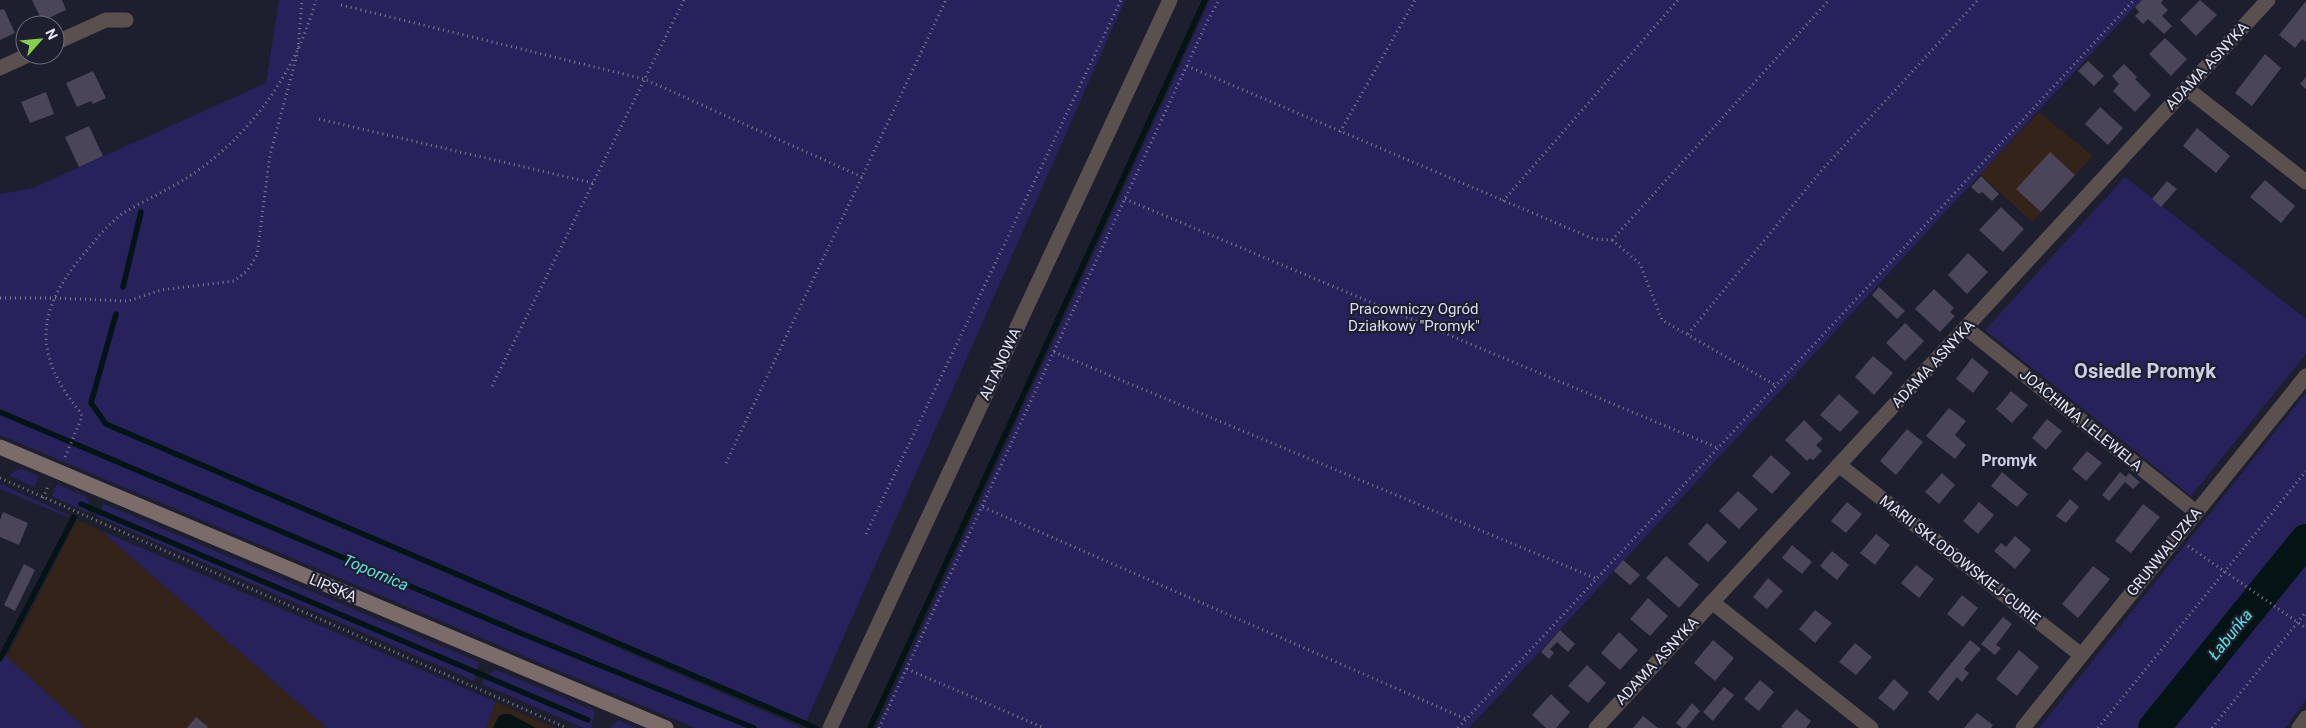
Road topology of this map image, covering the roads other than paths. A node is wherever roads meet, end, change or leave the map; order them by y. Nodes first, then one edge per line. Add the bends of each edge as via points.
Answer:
1 (1170, 0) edge
2 (2268, 0) edge
3 (126, 20) dead end
4 (65, 38) edge
5 (15, 61) edge
6 (0, 68) edge
7 (2186, 88) junction
8 (2306, 182) edge
9 (1966, 328) junction
10 (2306, 376) edge
11 (0, 447) edge
12 (1839, 465) junction
13 (2196, 512) junction
14 (1712, 602) junction
15 (2081, 656) junction
16 (2306, 718) edge
17 (666, 728) edge
18 (830, 728) edge
19 (1596, 728) edge
20 (1872, 728) edge
21 (2022, 728) edge
22 (2299, 728) edge

1 - 18 street, ALTANOWA
2 - 7 street, ADAMA ASNYKA
3 - 4 street via 106,20
5 - 6 street
7 - 8 street
7 - 9 street, ADAMA ASNYKA
9 - 12 street, ADAMA ASNYKA
9 - 13 street, JOACHIMA LELEWELA
10 - 13 street, GRUNWALDZKA
11 - 17 main road, LIPSKA
12 - 14 street, ADAMA ASNYKA
12 - 15 street, MARII SKŁODOWSKIEJ-CURIE
13 - 15 street, GRUNWALDZKA
14 - 19 street, ADAMA ASNYKA
14 - 20 street
15 - 21 street, GRUNWALDZKA
16 - 22 street

